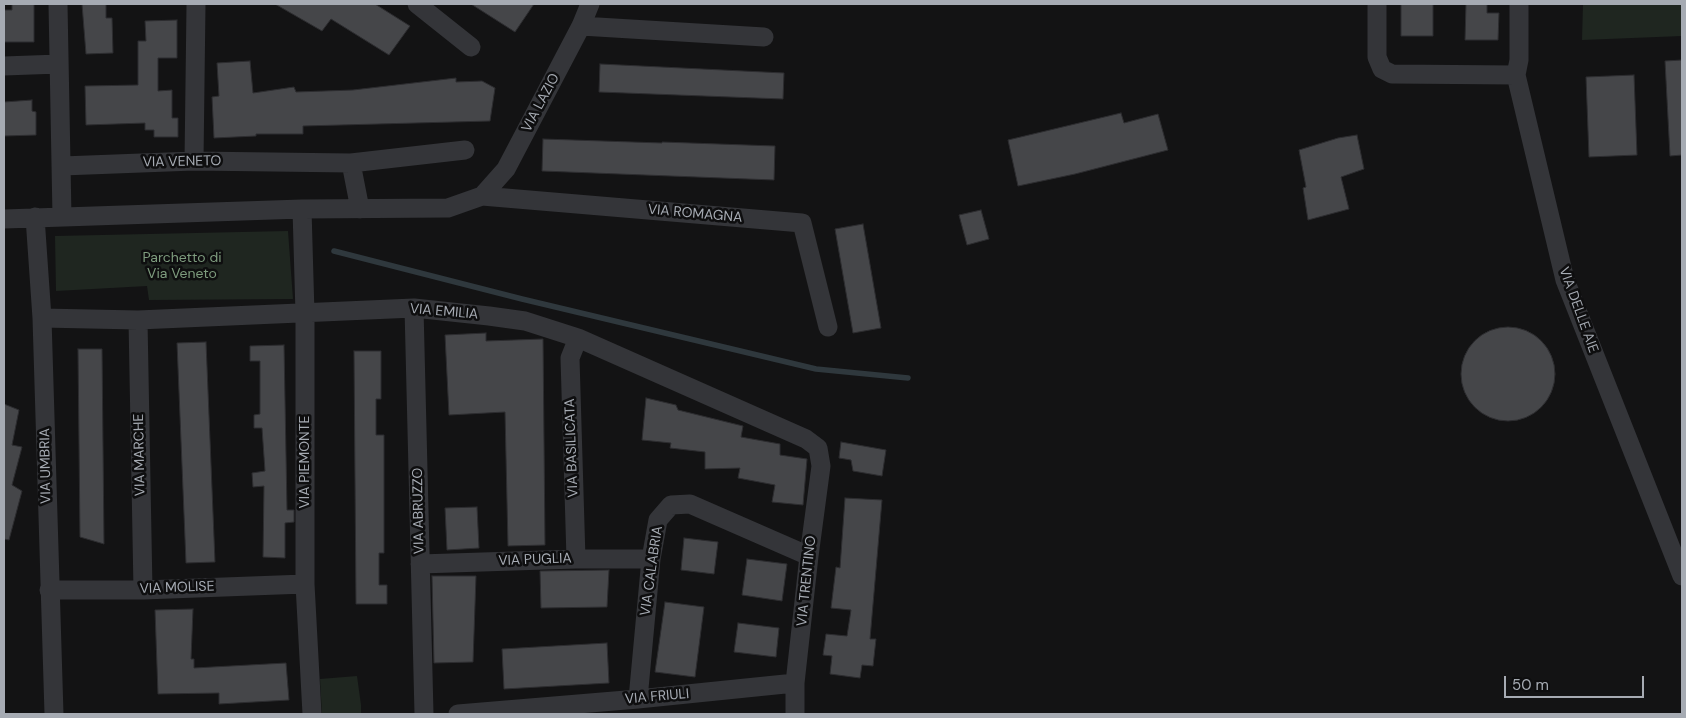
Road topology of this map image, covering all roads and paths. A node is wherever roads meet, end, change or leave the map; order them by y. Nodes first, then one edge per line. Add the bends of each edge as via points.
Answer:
1 (58, 4) edge
2 (417, 4) edge
3 (590, 4) edge
4 (1377, 4) edge
5 (1520, 4) edge
6 (196, 5) dead end
7 (582, 26) junction
8 (764, 37) dead end
9 (471, 47) dead end
10 (59, 64) junction
11 (4, 66) edge
12 (1516, 75) junction
13 (465, 150) dead end
14 (194, 161) junction
15 (351, 164) junction
16 (62, 166) junction
17 (482, 196) junction
18 (302, 209) junction
19 (360, 209) junction
20 (35, 217) junction
21 (62, 217) junction
22 (4, 219) edge
23 (414, 308) junction
24 (305, 314) junction
25 (42, 318) junction
26 (138, 320) junction
27 (828, 327) dead end
28 (578, 338) junction
29 (818, 448) joint
30 (809, 556) junction
31 (576, 559) junction
32 (651, 559) junction
33 (420, 564) junction
34 (1682, 576) edge
35 (305, 584) junction
36 (49, 590) junction
37 (144, 590) junction
38 (795, 683) junction
39 (638, 699) junction
40 (54, 714) edge
41 (312, 714) edge
42 (424, 714) edge
43 (458, 714) edge
44 (795, 714) edge

1 - 10 street
2 - 9 street
3 - 7 street, VIA LAZIO
4 - 12 street via 1377,57 1382,69 1392,74
5 - 12 street, VIA DELLE AIE
6 - 14 street
7 - 8 street
7 - 17 street, VIA LAZIO via 506,170
10 - 11 street
10 - 16 street
12 - 34 street, VIA DELLE AIE via 1565,280
13 - 15 street, VIA VENETO
14 - 15 street, VIA VENETO
14 - 16 street, VIA VENETO
15 - 19 street
16 - 21 street
17 - 19 street via 448,208
17 - 27 street, VIA ROMAGNA via 802,223
18 - 19 street
18 - 21 street
18 - 24 street, VIA PIEMONTE
20 - 21 street
20 - 22 street
20 - 25 street, VIA UMBRIA
23 - 24 street, VIA EMILIA
23 - 28 street, VIA EMILIA via 525,321
23 - 33 street, VIA ABRUZZO
24 - 26 street, VIA EMILIA
24 - 35 street, VIA PIEMONTE
25 - 26 street, VIA EMILIA
25 - 36 street, VIA UMBRIA
26 - 37 street, VIA MARCHE
28 - 29 street, VIA EMILIA via 806,439
28 - 31 street, VIA BASILICATA via 570,358
29 - 30 street, VIA TRENTINO via 821,466
30 - 32 street, VIA CALABRIA via 690,504 671,506 658,520
30 - 38 street, VIA TRENTINO
31 - 32 street, VIA PUGLIA
31 - 33 street, VIA PUGLIA
32 - 39 street, VIA CALABRIA
33 - 42 street, VIA ABRUZZO
35 - 37 street, VIA MOLISE
35 - 41 street, VIA PIEMONTE
36 - 37 street, VIA MOLISE
36 - 40 street, VIA UMBRIA
38 - 39 street, VIA FRIULI
38 - 44 street, VIA TRENTINO
39 - 43 street, VIA FRIULI

